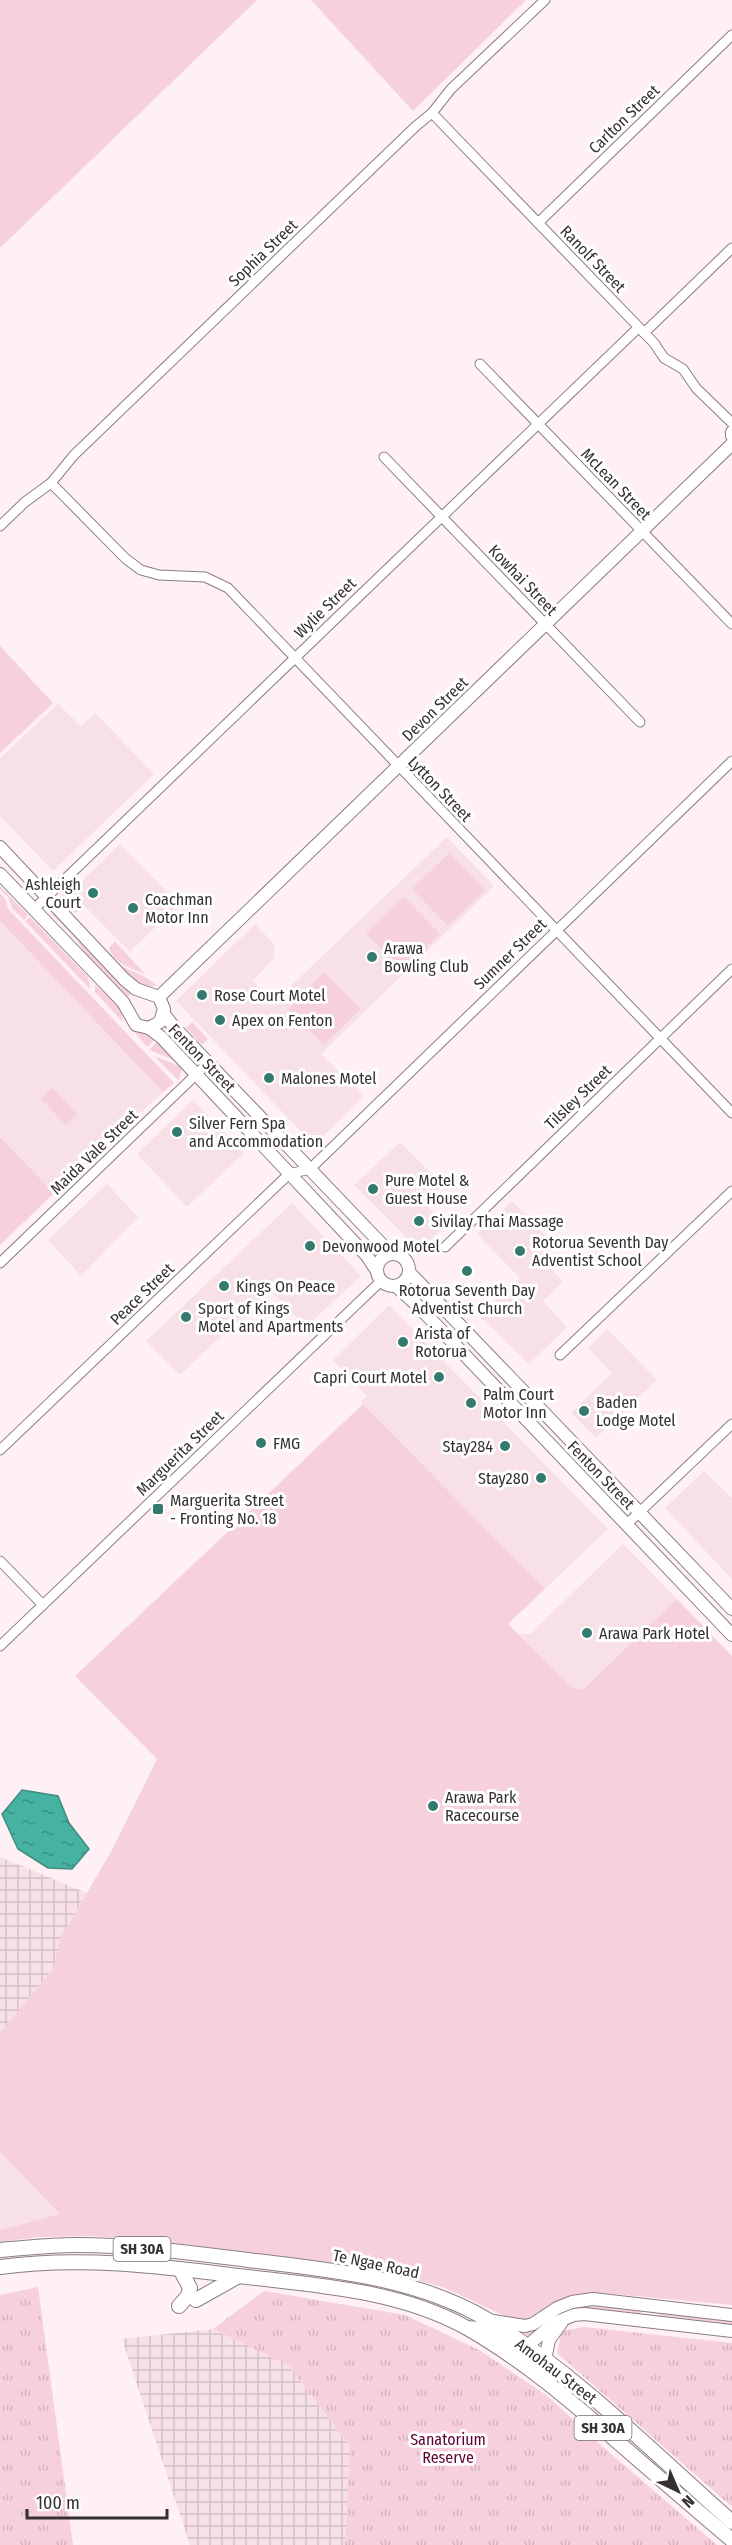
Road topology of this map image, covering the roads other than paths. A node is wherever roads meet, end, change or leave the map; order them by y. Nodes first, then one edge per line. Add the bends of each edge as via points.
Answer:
1 (546, 0) edge
2 (732, 35) edge
3 (432, 113) junction
4 (538, 223) junction
5 (732, 248) edge
6 (641, 330) junction
7 (480, 364) dead end
8 (732, 423) edge
9 (537, 425) junction
10 (732, 444) edge
11 (384, 457) dead end
12 (51, 483) junction
13 (442, 518) junction
14 (0, 526) edge
15 (642, 533) junction
16 (732, 624) edge
17 (546, 625) junction
18 (295, 658) junction
19 (640, 722) dead end
20 (732, 762) edge
21 (399, 766) junction
22 (0, 847) edge
23 (0, 874) edge
24 (47, 897) junction
25 (34, 909) junction
26 (556, 932) junction
27 (732, 969) edge
28 (145, 992) junction
29 (159, 997) junction
30 (128, 1013) junction
31 (164, 1014) junction
32 (148, 1028) junction
33 (660, 1039) junction
34 (208, 1063) junction
35 (196, 1075) junction
36 (732, 1113) edge
37 (310, 1169) junction
38 (289, 1174) junction
39 (732, 1191) edge
40 (445, 1247) dead end
41 (391, 1254) junction
42 (0, 1263) edge
43 (409, 1272) junction
44 (379, 1276) junction
45 (396, 1286) junction
46 (560, 1355) dead end
47 (523, 1391) junction
48 (509, 1404) junction
49 (732, 1424) edge
50 (0, 1450) edge
51 (640, 1513) junction
52 (626, 1525) junction
53 (0, 1560) edge
54 (43, 1605) junction
55 (732, 1609) edge
56 (732, 1635) edge
57 (0, 1646) edge
58 (0, 2250) edge
59 (0, 2267) edge
60 (180, 2269) junction
61 (239, 2276) junction
62 (196, 2300) dead end
63 (179, 2306) dead end
64 (652, 2306) junction
65 (732, 2314) edge
66 (564, 2318) junction
67 (487, 2320) junction
68 (649, 2322) junction
69 (465, 2327) junction
70 (732, 2331) edge
71 (527, 2346) junction
72 (545, 2360) junction
73 (732, 2522) edge
74 (732, 2540) edge

1 - 3 street, Sophia Street
2 - 4 street, Carlton Street
3 - 4 street, Ranolf Street
3 - 12 street, Sophia Street via 74,455
4 - 6 street, Ranolf Street
5 - 6 street, Wylie Street
6 - 8 street, Ranolf Street via 664,358 683,369 696,388
6 - 9 street, Wylie Street
7 - 9 street, McLean Street
9 - 13 street, Wylie Street
9 - 15 street, McLean Street
10 - 15 main road, Devon Street
11 - 13 street, Kowhai Street
12 - 14 street, Sophia Street
12 - 18 street, Lytton Street via 133,565 159,575 196,575 222,584
13 - 17 street, Kowhai Street
13 - 18 street, Wylie Street
15 - 16 street, McLean Street
15 - 17 main road, Devon Street
17 - 19 street, Kowhai Street
17 - 21 main road, Devon Street
18 - 21 street, Lytton Street
18 - 24 street, Wylie Street
20 - 26 street, Sumner Street
21 - 26 street, Lytton Street
21 - 29 main road, Devon Street
22 - 24 main road
23 - 25 main road
24 - 25 street, Wylie Street
24 - 28 main road via 125,981
25 - 30 main road via 123,1002
26 - 33 street, Lytton Street
26 - 37 street, Sumner Street
27 - 33 street, Tilsley Street
28 - 29 main road
28 - 30 main road via 133,997
29 - 31 main road
30 - 32 main road via 136,1025
31 - 32 main road via 158,1024
31 - 34 main road, Fenton Street
32 - 35 main road, Fenton Street
33 - 36 street, Lytton Street
33 - 40 street, Tilsley Street
34 - 35 street, Maida Vale Street
34 - 37 main road, Fenton Street
35 - 38 main road, Fenton Street
35 - 42 street, Maida Vale Street
37 - 38 street
37 - 41 main road, Fenton Street
38 - 44 main road, Fenton Street via 367,1256
38 - 50 street, Peace Street
39 - 46 street
41 - 43 main road via 406,1261
41 - 44 main road via 381,1260
43 - 45 main road via 404,1282
43 - 47 main road, Fenton Street
44 - 45 main road via 388,1286
44 - 54 street, Marguerita Street
45 - 48 main road, Fenton Street
47 - 48 main road
47 - 51 main road, Fenton Street
48 - 52 main road, Fenton Street
49 - 51 street
51 - 52 street
51 - 55 main road, Fenton Street
52 - 56 main road, Fenton Street
53 - 54 street
54 - 57 street, Marguerita Street
58 - 67 main road, Te Ngae Road / SH 30A via 51,2245 106,2246 361,2274 427,2293
59 - 60 main road, Te Ngae Road / SH 30A via 66,2261
60 - 61 main road, Te Ngae Road / SH 30A
60 - 63 main road via 190,2288
61 - 62 main road
61 - 69 main road, Te Ngae Road / SH 30A via 393,2301 430,2311
64 - 65 main road, Te Ngae Road
64 - 67 main road, Te Ngae Road via 593,2299 565,2305 525,2326
64 - 68 main road
66 - 68 main road via 584,2314
66 - 71 main road via 543,2330
66 - 72 main road via 549,2340
67 - 71 main road, Amohau Street / SH 30A
68 - 70 main road
69 - 71 main road, Te Ngae Road via 483,2328 511,2345
69 - 74 main road, Amohau Street / SH 30A via 566,2396
71 - 72 main road, Amohau Street / SH 30A
72 - 73 main road, Amohau Street / SH 30A

